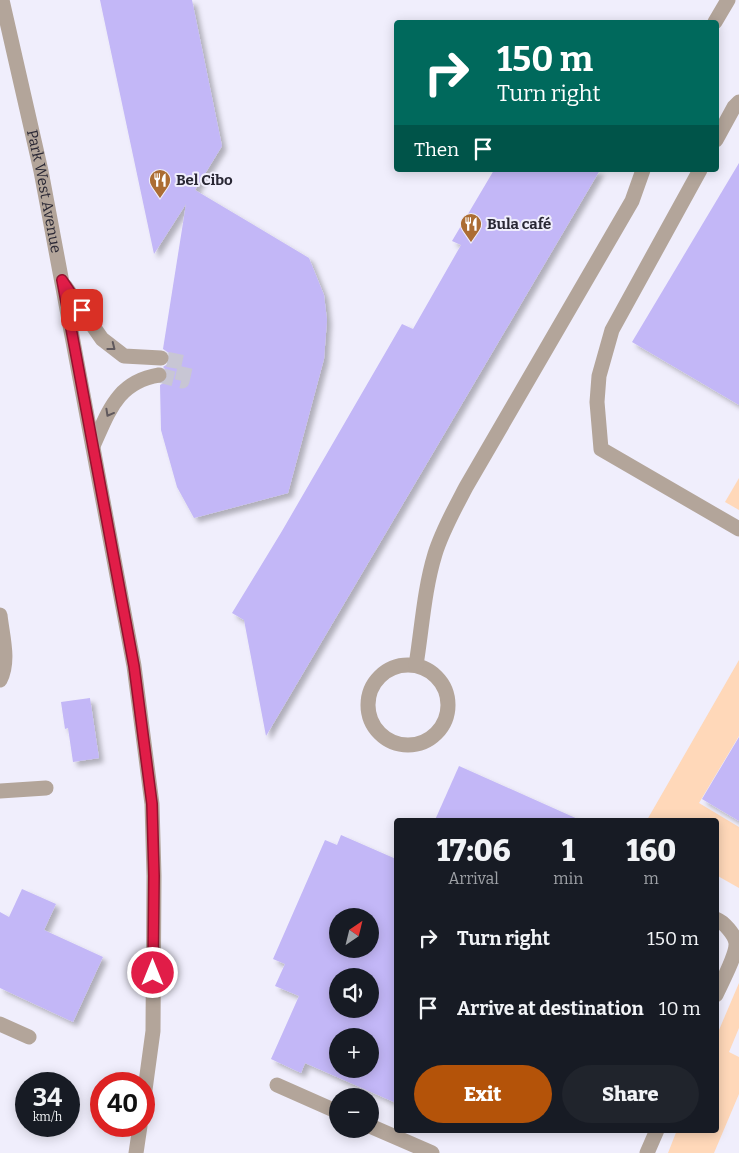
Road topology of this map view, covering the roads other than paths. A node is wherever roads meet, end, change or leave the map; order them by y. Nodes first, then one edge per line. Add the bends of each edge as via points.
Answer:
1 (2, 0) edge
2 (728, 0) edge
3 (716, 20) edge
4 (739, 102) edge
5 (719, 134) edge
6 (642, 172) edge
7 (699, 172) edge
8 (62, 280) junction
9 (161, 358) tunnel mouth
10 (159, 375) tunnel mouth
11 (93, 446) junction
12 (739, 529) edge
13 (0, 615) edge
14 (417, 658) junction
15 (0, 680) edge
16 (46, 788) dead end
17 (0, 790) edge
18 (719, 920) edge
19 (719, 988) edge
20 (0, 1024) edge
21 (29, 1037) dead end
22 (147, 1072) edge
23 (277, 1085) dead end
24 (329, 1108) edge
25 (379, 1130) edge
26 (657, 1133) edge
27 (138, 1137) edge
28 (136, 1153) edge
29 (432, 1153) edge
30 (647, 1153) edge

1 - 8 street, Park West Avenue
2 - 3 street
4 - 5 street
6 - 14 street via 632,201 451,516 435,552 427,583
7 - 12 street via 612,330 599,376 600,441 601,449
8 -> 9 street via 102,339 124,356
8 - 11 street, Park West Avenue
10 -> 11 street via 144,377 125,389 110,410
11 - 22 street, Park West Avenue via 134,666 152,804 153,1031
13 - 15 street via 5,658
14 - 14 street via 440,679 449,706 439,732 416,745 403,746 390,742 372,724 368,699 379,676 390,668
16 - 17 street
18 - 19 street via 736,943
20 - 21 street
23 - 24 street
25 - 29 street
26 - 30 street
27 - 28 street

